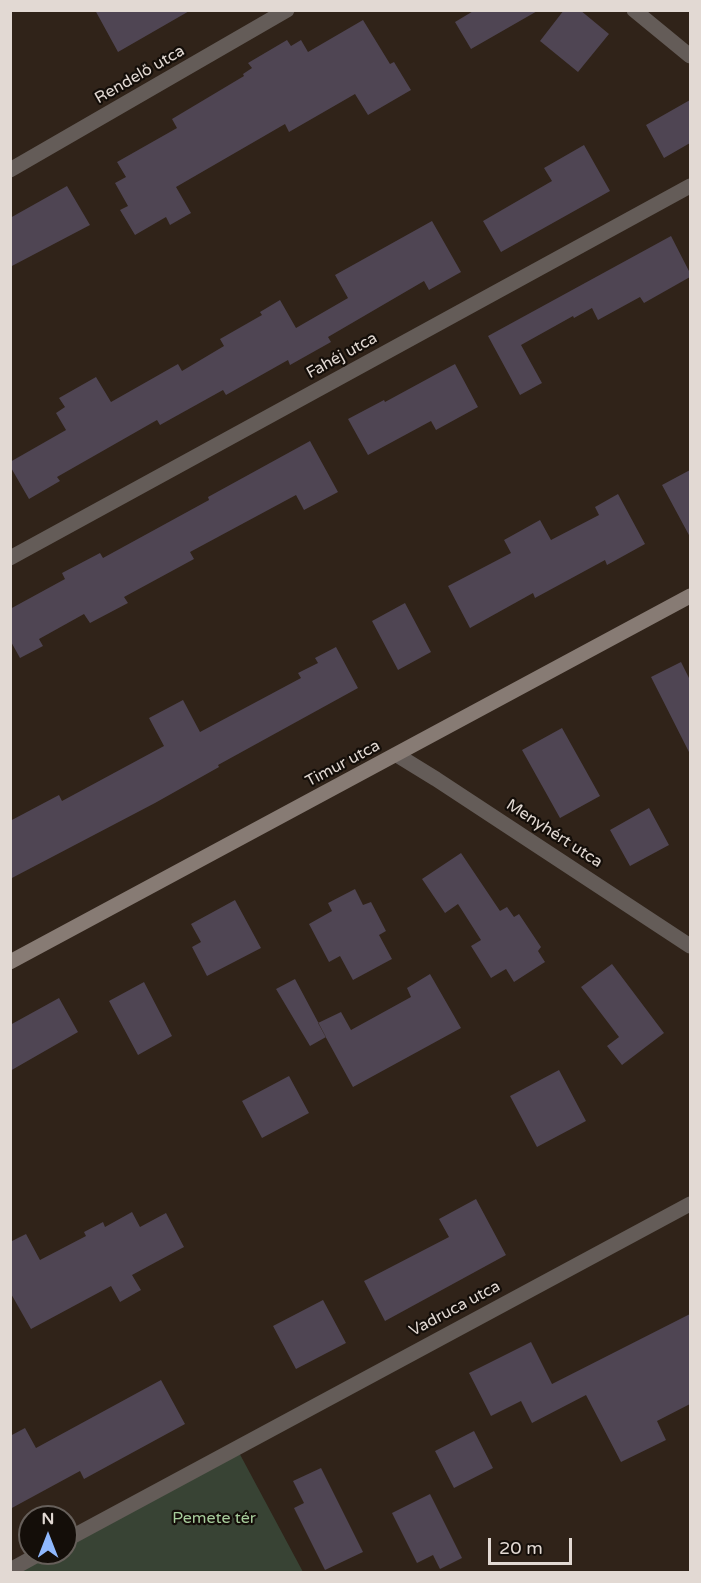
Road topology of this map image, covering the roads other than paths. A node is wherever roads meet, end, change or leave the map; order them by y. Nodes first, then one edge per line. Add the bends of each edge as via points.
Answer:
1 (258, 10) edge
2 (287, 10) edge
3 (634, 10) edge
4 (270, 21) junction
5 (690, 56) edge
6 (10, 170) edge
7 (690, 186) edge
8 (10, 558) edge
9 (690, 596) edge
10 (397, 755) junction
11 (690, 945) edge
12 (10, 962) edge
13 (690, 1204) edge
14 (78, 1533) edge

1 - 4 street
2 - 4 street, Rendelő utca
3 - 5 street
4 - 6 street, Rendelő utca
7 - 8 street, Fahéj utca
9 - 10 street, Timur utca
10 - 11 street, Menyhért utca
10 - 12 street, Timur utca
13 - 14 street, Vadruca utca

